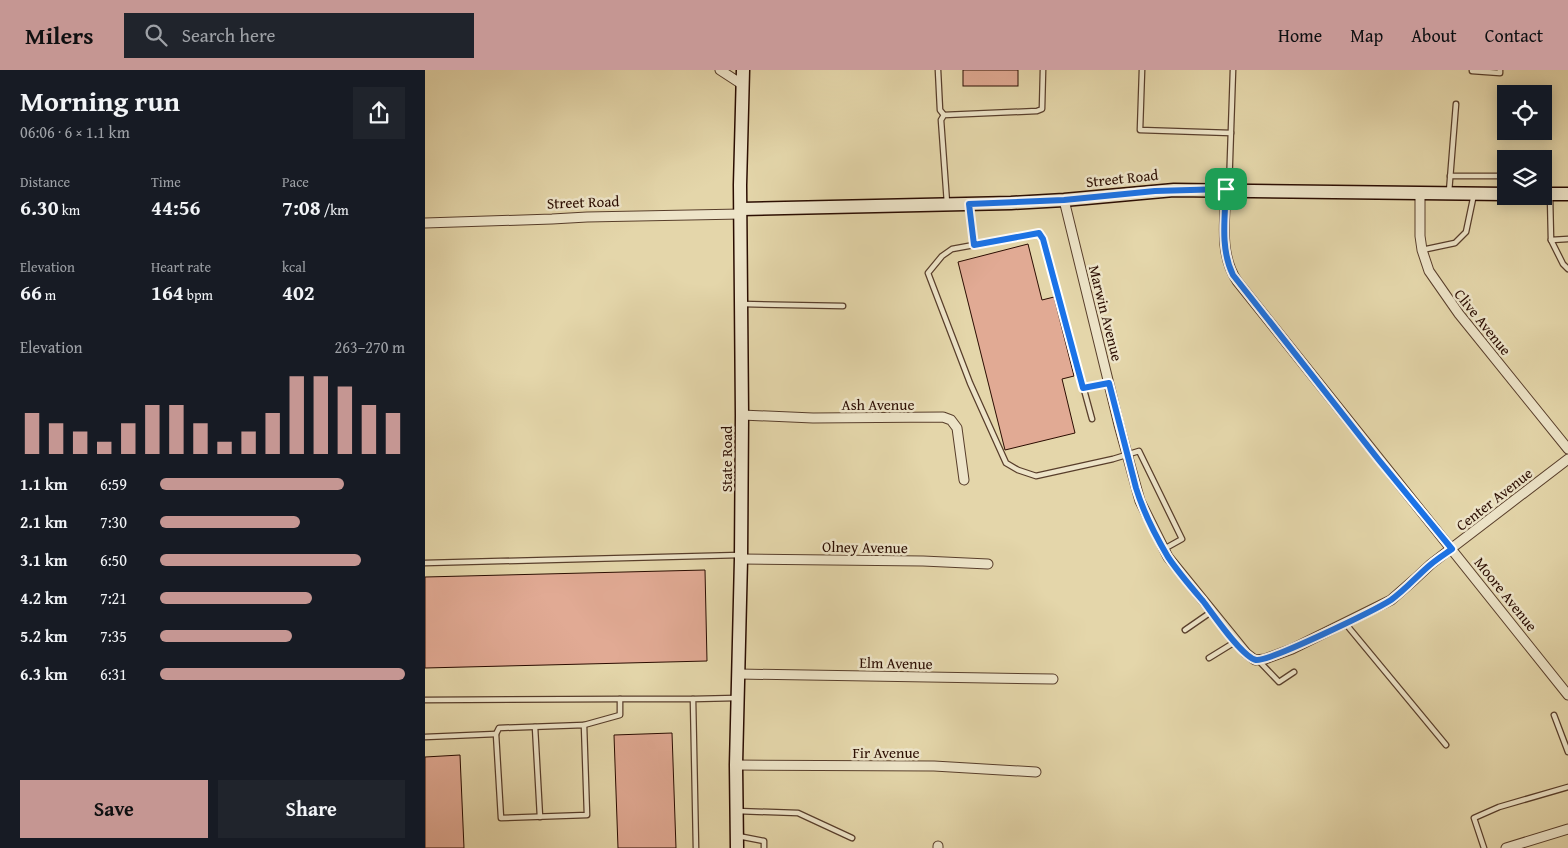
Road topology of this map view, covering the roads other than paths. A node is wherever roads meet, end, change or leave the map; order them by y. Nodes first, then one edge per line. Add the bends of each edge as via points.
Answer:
1 (719, 70) edge
2 (743, 70) edge
3 (938, 70) edge
4 (1043, 70) edge
5 (1142, 70) edge
6 (1233, 70) edge
7 (1472, 70) edge
8 (1500, 70) edge
9 (743, 85) junction
10 (1456, 104) dead end
11 (944, 115) junction
12 (1231, 133) junction
13 (1450, 176) junction
14 (1497, 176) edge
15 (1228, 189) junction
16 (1420, 193) junction
17 (1449, 193) junction
18 (1474, 193) junction
19 (1497, 194) edge
20 (1552, 194) edge
21 (1568, 194) edge
22 (1064, 200) junction
23 (947, 204) junction
24 (969, 204) junction
25 (1548, 205) edge
26 (741, 211) junction
27 (425, 223) edge
28 (1568, 239) edge
29 (1551, 240) junction
30 (974, 245) junction
31 (1422, 250) junction
32 (1568, 269) edge
33 (742, 304) junction
34 (843, 306) dead end
35 (1109, 383) junction
36 (1083, 388) junction
37 (743, 415) junction
38 (1092, 419) dead end
39 (1568, 449) edge
40 (1129, 455) junction
41 (1568, 460) edge
42 (964, 480) dead end
43 (1164, 549) junction
44 (1452, 549) junction
45 (741, 557) junction
46 (425, 563) edge
47 (988, 564) dead end
48 (1211, 612) junction
49 (1345, 623) junction
50 (1185, 630) dead end
51 (1235, 642) junction
52 (1209, 658) dead end
53 (1257, 660) junction
54 (1293, 672) dead end
55 (739, 674) junction
56 (1053, 679) dead end
57 (1568, 695) edge
58 (738, 698) junction
59 (620, 699) junction
60 (693, 699) junction
61 (425, 700) edge
62 (1554, 715) dead end
63 (583, 725) junction
64 (535, 727) junction
65 (496, 734) junction
66 (425, 737) edge
67 (1446, 745) dead end
68 (1568, 752) edge
69 (736, 765) junction
70 (1036, 772) dead end
71 (1568, 787) edge
72 (736, 811) junction
73 (541, 817) junction
74 (1568, 829) edge
75 (851, 838) dead end
76 (737, 842) edge
77 (1520, 846) edge
78 (696, 848) edge
79 (764, 848) edge
80 (1484, 848) edge
81 (1506, 848) edge

1 - 9 street
2 - 9 main road, State Road
3 - 11 lane via 940,110
4 - 11 lane via 1042,109
5 - 12 lane via 1140,130
6 - 12 lane
7 - 8 lane via 1500,73
9 - 26 main road, State Road
10 - 13 lane
11 - 23 lane via 940,125
12 - 15 lane
13 - 14 lane
13 - 17 lane
15 - 16 main road, Street Road
15 - 22 main road, Street Road via 1155,191
15 - 44 street, Moore Avenue via 1225,248 1233,275
16 - 17 main road, Street Road
16 - 31 street, Clive Avenue
17 - 18 main road, Street Road
18 - 19 main road, Street Road
18 - 31 lane via 1466,232 1455,243
20 - 21 main road
22 - 24 main road, Street Road
22 - 35 street, Marwin Avenue
23 - 24 main road, Street Road
23 - 26 main road, Street Road
24 - 30 lane
25 - 29 lane
26 - 27 street, Street Road
26 - 33 main road, State Road
28 - 29 lane
29 - 32 lane
30 - 36 lane via 1039,233
30 - 40 lane via 952,249 928,273 970,384 1006,463 1036,476
31 - 39 street, Clive Avenue via 1429,271 1443,293
33 - 34 lane
33 - 37 main road, State Road
35 - 36 lane
35 - 40 street, Marwin Avenue
36 - 38 lane
37 - 42 street, Ash Avenue via 943,417 951,420 957,428
37 - 45 main road, State Road
40 - 43 street, Marwin Avenue via 1140,501
40 - 43 lane via 1139,451 1182,539
41 - 44 street, Center Avenue
43 - 48 street, Marwin Avenue
44 - 49 street, Center Avenue via 1391,600
44 - 57 street, Moore Avenue
45 - 46 lane
45 - 47 street, Olney Avenue
45 - 55 main road, State Road
48 - 50 lane
48 - 51 street, Marwin Avenue
49 - 53 street, Center Avenue via 1292,649
49 - 67 lane
51 - 52 lane
51 - 53 street, Marwin Avenue
53 - 54 lane via 1279,682
55 - 56 street, Elm Avenue
55 - 58 main road, State Road
58 - 60 lane
58 - 69 main road, State Road
59 - 60 lane
59 - 61 lane
59 - 63 lane via 620,714
60 - 78 lane
62 - 68 lane
63 - 64 lane
63 - 73 lane via 587,815
64 - 65 lane via 499,728
64 - 73 lane
65 - 66 lane
65 - 73 lane via 501,818
69 - 70 street, Fir Avenue via 935,766
69 - 72 main road, State Road
71 - 80 lane via 1499,807 1474,818
72 - 75 lane via 798,813
72 - 76 main road, State Road
74 - 77 street
76 - 79 lane via 764,841
77 - 81 street

